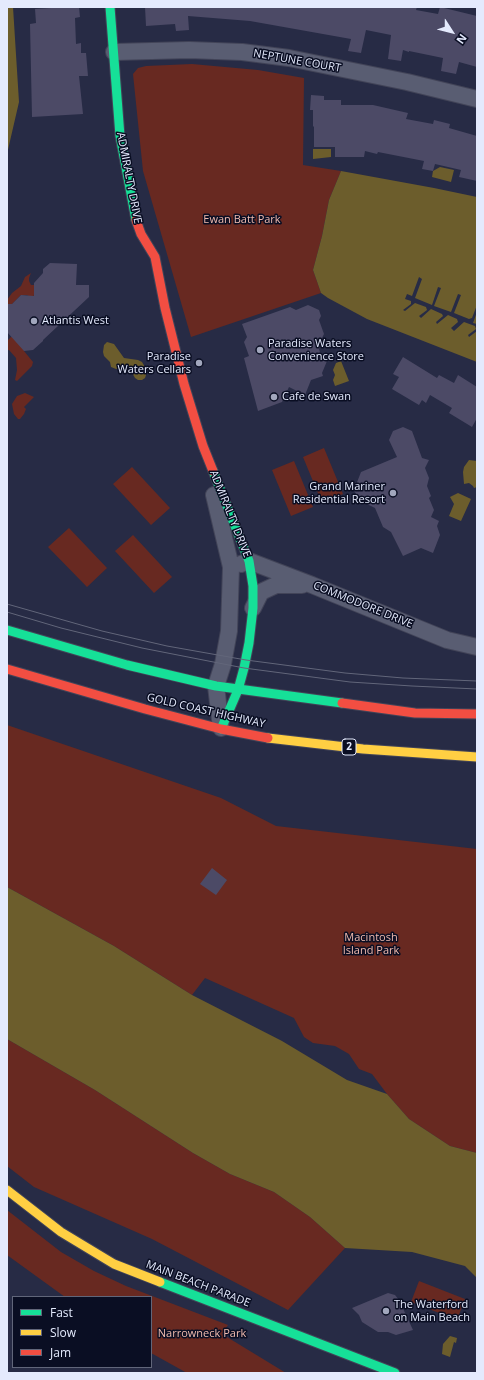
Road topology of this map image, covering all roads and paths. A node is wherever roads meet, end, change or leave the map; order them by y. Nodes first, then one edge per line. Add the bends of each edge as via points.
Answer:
1 (110, 7) edge
2 (114, 52) junction
3 (477, 99) edge
4 (207, 458) junction
5 (249, 561) junction
6 (230, 567) junction
7 (312, 584) junction
8 (253, 608) junction
9 (7, 630) edge
10 (477, 647) edge
11 (7, 669) edge
12 (216, 686) junction
13 (238, 690) junction
14 (477, 714) edge
15 (221, 729) junction
16 (477, 757) edge
17 (7, 1190) edge
18 (395, 1373) edge

1 - 2 main road, ADMIRALTY DRIVE
2 - 3 street, NEPTUNE COURT via 189,50 242,52 289,58
2 - 4 main road, ADMIRALTY DRIVE via 120,136 136,219 141,234 155,258 184,384
4 - 5 main road, ADMIRALTY DRIVE
4 - 6 street, ADMIRALTY DRIVE
5 - 6 street
5 - 7 street, COMMODORE DRIVE
5 - 8 main road, ADMIRALTY DRIVE
6 - 12 street, ADMIRALTY DRIVE via 229,631
7 - 8 street via 276,585 261,592
7 - 10 street, COMMODORE DRIVE via 447,640
8 - 13 main road, ADMIRALTY DRIVE via 248,651
9 - 12 main road via 127,665
11 - 15 main road, GOLD COAST HIGHWAY / 2
12 - 13 main road
12 - 15 street
13 - 14 main road via 415,713
13 - 15 main road, ADMIRALTY DRIVE
15 - 16 main road, GOLD COAST HIGHWAY / 2 via 363,749
17 - 18 main road, MAIN BEACH PARADE via 61,1232 114,1264

